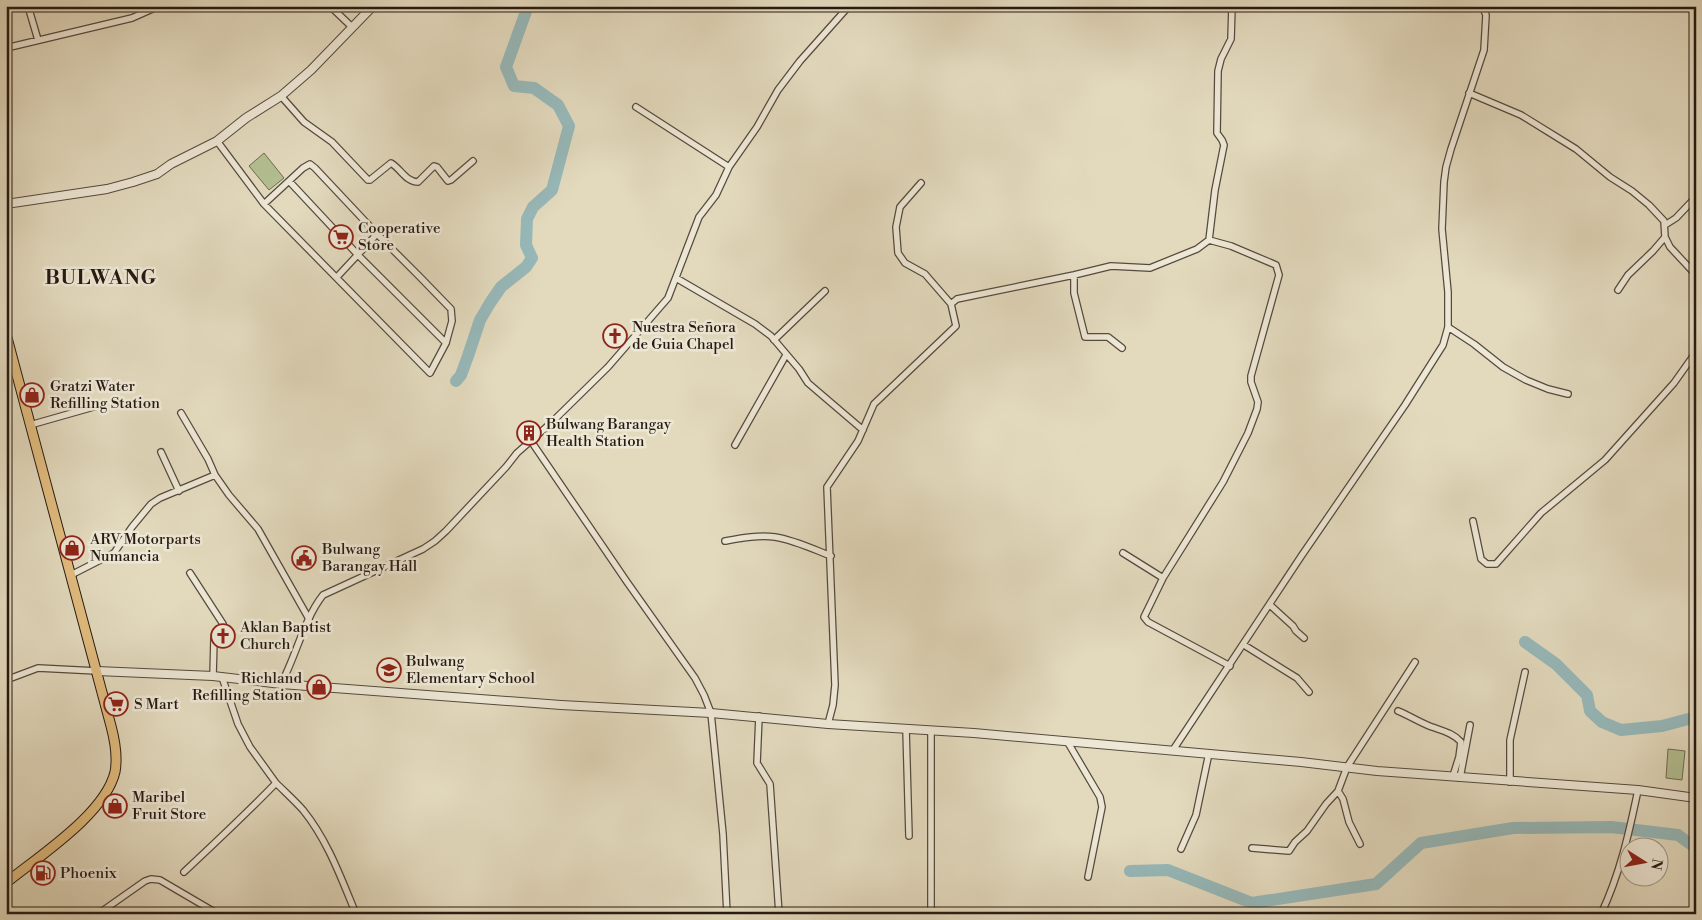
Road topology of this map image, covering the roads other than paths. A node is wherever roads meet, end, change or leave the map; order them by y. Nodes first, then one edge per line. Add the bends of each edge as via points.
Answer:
1 (28, 6) edge
2 (159, 6) edge
3 (330, 6) edge
4 (373, 6) edge
5 (849, 6) edge
6 (1232, 6) edge
7 (1482, 6) edge
8 (352, 27) junction
9 (38, 40) junction
10 (6, 48) edge
11 (1469, 93) junction
12 (281, 96) junction
13 (636, 107) dead end
14 (217, 141) junction
15 (473, 160) dead end
16 (729, 167) junction
17 (289, 181) junction
18 (921, 183) dead end
19 (1696, 197) edge
20 (6, 204) edge
21 (264, 204) junction
22 (1665, 225) junction
23 (377, 234) junction
24 (1665, 237) junction
25 (1209, 240) junction
26 (358, 255) junction
27 (1074, 275) junction
28 (1696, 275) edge
29 (336, 277) junction
30 (676, 278) junction
31 (1618, 290) dead end
32 (825, 291) dead end
33 (951, 304) junction
34 (1448, 327) junction
35 (6, 334) edge
36 (774, 340) junction
37 (446, 342) junction
38 (1122, 348) dead end
39 (1696, 352) edge
40 (786, 355) junction
41 (15, 370) junction
42 (6, 374) edge
43 (1568, 394) dead end
44 (104, 404) dead end
45 (181, 413) dead end
46 (30, 425) junction
47 (863, 430) junction
48 (531, 440) junction
49 (735, 445) dead end
50 (161, 452) dead end
51 (215, 475) junction
52 (179, 491) junction
53 (1473, 521) dead end
54 (725, 541) dead end
55 (1123, 553) dead end
56 (831, 556) junction
57 (190, 573) dead end
58 (71, 575) junction
59 (1163, 578) junction
60 (1270, 605) junction
61 (309, 618) junction
62 (1304, 638) dead end
63 (1244, 645) junction
64 (1416, 662) dead end
65 (1230, 666) junction
66 (97, 671) junction
67 (1525, 672) dead end
68 (213, 676) junction
69 (222, 677) junction
70 (6, 680) edge
71 (281, 684) junction
72 (1308, 692) dead end
73 (1398, 712) dead end
74 (711, 713) junction
75 (759, 716) junction
76 (828, 724) junction
77 (1470, 725) dead end
78 (906, 729) junction
79 (931, 730) junction
80 (1067, 741) junction
81 (1173, 750) junction
82 (1209, 753) junction
83 (1347, 766) junction
84 (1456, 777) junction
85 (1510, 782) junction
86 (276, 783) junction
87 (1638, 790) junction
88 (1338, 791) junction
89 (1696, 798) edge
90 (909, 836) dead end
91 (1360, 844) dead end
92 (1252, 848) dead end
93 (1180, 849) dead end
94 (184, 872) dead end
95 (1088, 878) dead end
96 (6, 883) edge
97 (98, 914) edge
98 (218, 914) edge
99 (356, 914) edge
100 (728, 914) edge
101 (778, 914) edge
102 (931, 914) edge
103 (1601, 914) edge

1 - 9 street
2 - 9 street via 132,18
3 - 8 street
4 - 8 street
5 - 16 street via 800,61
6 - 25 street via 1231,39 1218,71 1217,132 1224,145
7 - 11 street via 1486,15 1484,50
8 - 12 street
9 - 10 street
11 - 22 street via 1521,114 1576,150 1649,205
11 - 34 street via 1444,182 1442,229
12 - 14 street
12 - 15 street via 304,122 332,142 368,180 391,163 410,181 418,182 434,166 448,181
13 - 16 street
14 - 20 street via 157,174 133,182
14 - 21 street
16 - 30 street via 716,195 699,217
17 - 21 street
17 - 23 street via 310,164
17 - 26 street
18 - 33 street via 900,207 896,227 898,253 905,263 925,274
19 - 22 street
21 - 29 street
22 - 24 street
23 - 26 street
23 - 37 street via 451,309 452,321
24 - 28 street
24 - 31 street
25 - 27 street via 1197,249 1150,268 1111,266
25 - 59 street via 1276,265 1279,275 1251,376 1258,402 1248,433 1223,482
26 - 29 street
26 - 37 street
27 - 33 street via 957,299
27 - 38 street via 1074,293 1085,337 1108,337
29 - 37 street via 430,373
30 - 36 street via 755,324
30 - 48 street via 668,298 608,367
32 - 36 street
33 - 47 street via 956,326 874,404
34 - 43 street via 1526,380
34 - 60 street via 1443,345 1432,363
35 - 41 main road
36 - 40 street
39 - 53 street via 1674,383 1605,460 1541,513 1496,564 1486,564 1481,559
40 - 47 street via 808,383
40 - 49 street
41 - 42 street
41 - 46 main road
44 - 46 street
45 - 51 street
46 - 58 main road
47 - 56 street via 827,487
48 - 61 street via 436,541 323,595
48 - 74 street via 694,678
50 - 52 street
51 - 52 street
51 - 61 street via 228,495 258,528
52 - 58 street via 151,504 114,553
54 - 56 street via 775,537
55 - 59 street
56 - 76 street via 835,685
57 - 68 street via 224,627 214,639
58 - 66 main road
59 - 65 street via 1145,619
60 - 62 street
60 - 63 street
61 - 71 street
63 - 65 street
63 - 72 street via 1297,678
64 - 83 street
65 - 81 street
66 - 68 street
66 - 70 street via 38,668
66 - 96 main road via 114,736 116,761 106,794 81,822
67 - 85 street via 1510,740
68 - 69 street
69 - 71 street
69 - 86 street via 238,724
71 - 74 street
73 - 84 street via 1447,731 1461,742
74 - 75 street
74 - 100 street
75 - 76 street
75 - 101 street via 757,763 770,784
76 - 78 street
77 - 84 street
78 - 79 street
78 - 90 street
79 - 80 street
79 - 102 street
80 - 81 street
80 - 95 street via 1100,797 1102,807
81 - 82 street
82 - 83 street
82 - 93 street via 1196,815
83 - 84 street
83 - 88 street
84 - 85 street
85 - 87 street
86 - 94 street
86 - 99 street via 303,810 323,839
87 - 89 street
87 - 103 street via 1611,894
88 - 91 street
88 - 92 street via 1289,851
97 - 98 street via 151,879 160,880

